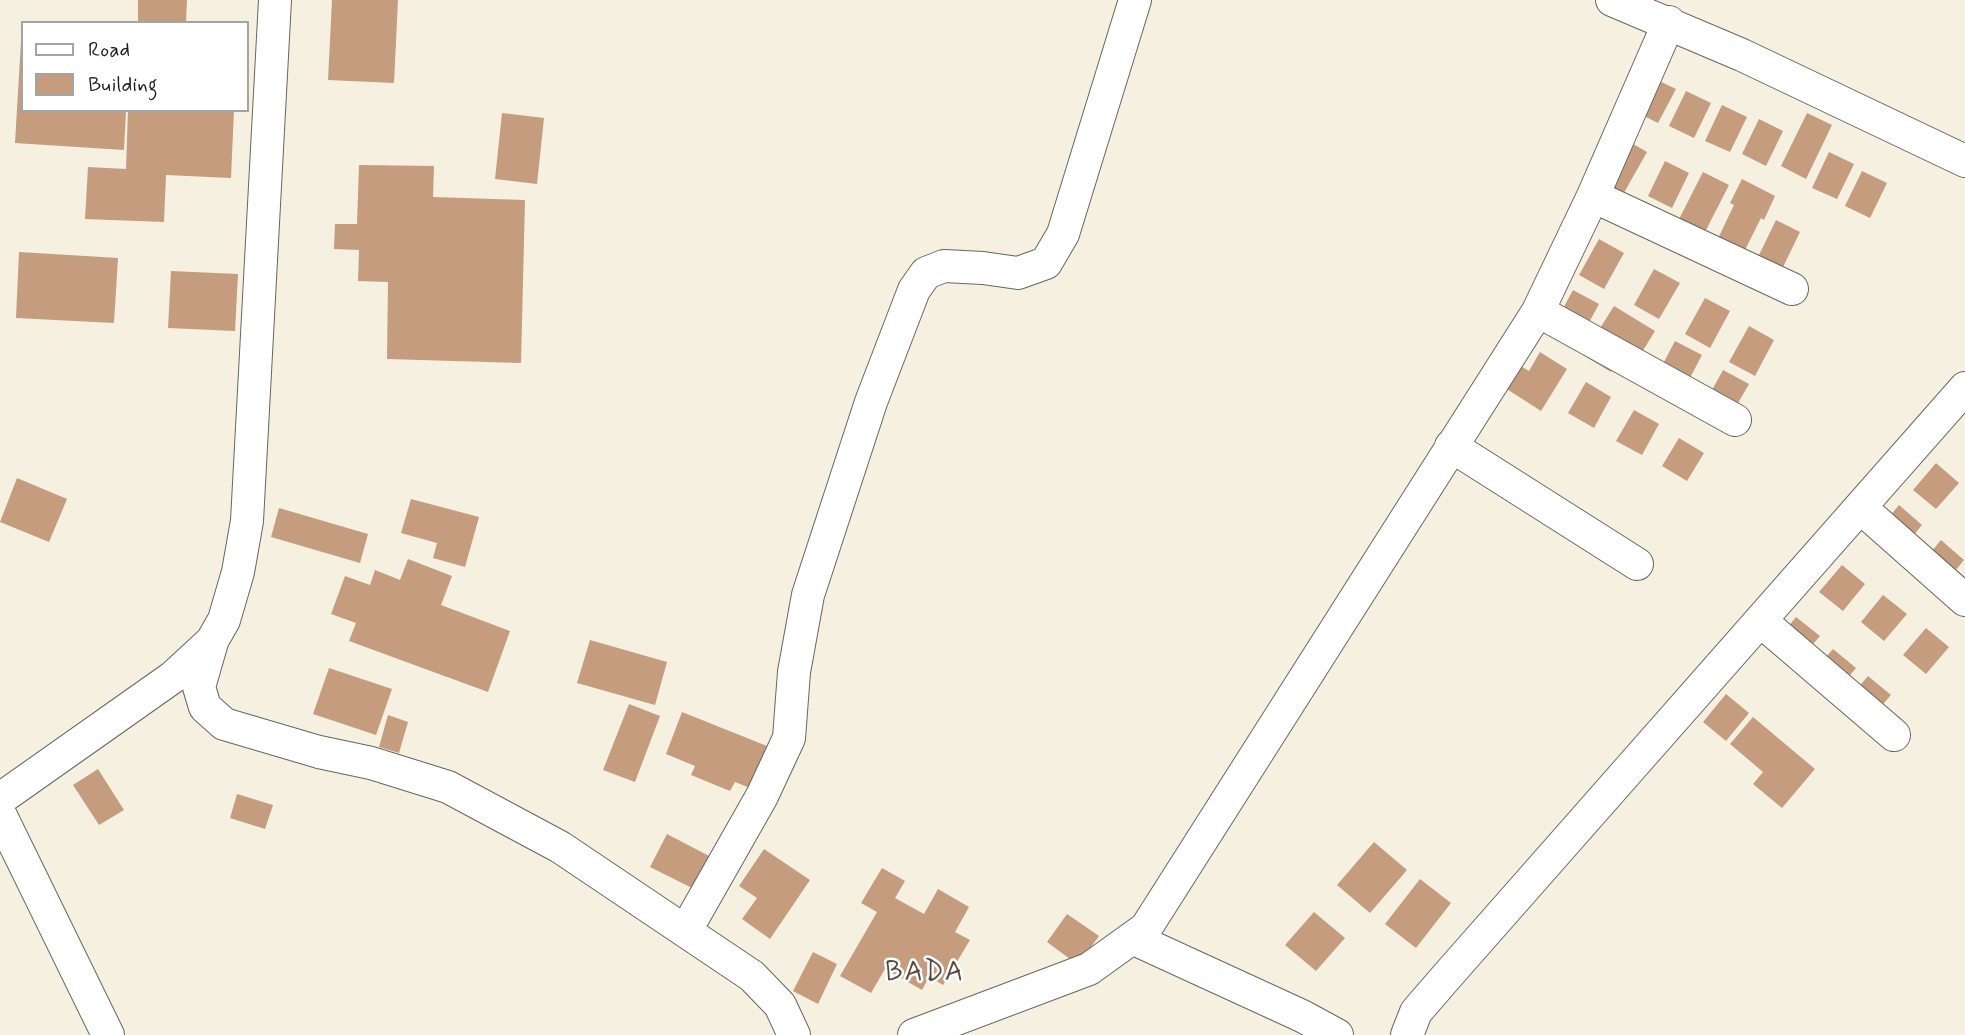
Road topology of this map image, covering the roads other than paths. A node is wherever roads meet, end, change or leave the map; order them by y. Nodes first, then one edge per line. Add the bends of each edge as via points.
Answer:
1 (275, 0) edge
2 (1135, 0) edge
3 (1612, 0) edge
4 (1669, 22) junction
5 (1965, 161) edge
6 (1593, 196) junction
7 (1792, 289) dead end
8 (1538, 311) junction
9 (1961, 401) edge
10 (1735, 420) dead end
11 (1451, 446) junction
12 (1861, 508) junction
13 (1637, 564) dead end
14 (1965, 600) edge
15 (1762, 622) junction
16 (212, 641) junction
17 (1894, 735) dead end
18 (0, 799) edge
19 (0, 814) edge
20 (686, 930) junction
21 (1132, 938) junction
22 (108, 1035) edge
23 (794, 1035) edge
24 (914, 1035) edge
25 (1337, 1035) edge
26 (1407, 1035) edge

1 - 16 street via 247,521 238,572 224,620
2 - 20 street via 1063,234 1046,263 1018,273 944,266 926,273 914,290 871,402 808,595 794,672 789,738 762,796
3 - 4 street
4 - 5 street
4 - 6 street
6 - 7 street
6 - 8 street
8 - 10 street
8 - 11 street
9 - 12 street
11 - 13 street
11 - 21 street via 1146,928
12 - 14 street
12 - 15 street
15 - 17 street
15 - 26 street via 1416,1012
16 - 18 street via 173,677
16 - 20 street via 199,687 205,707 224,724 448,788 560,847
19 - 22 street
20 - 23 street via 752,976 780,1005
21 - 24 street via 1089,969
21 - 25 street

